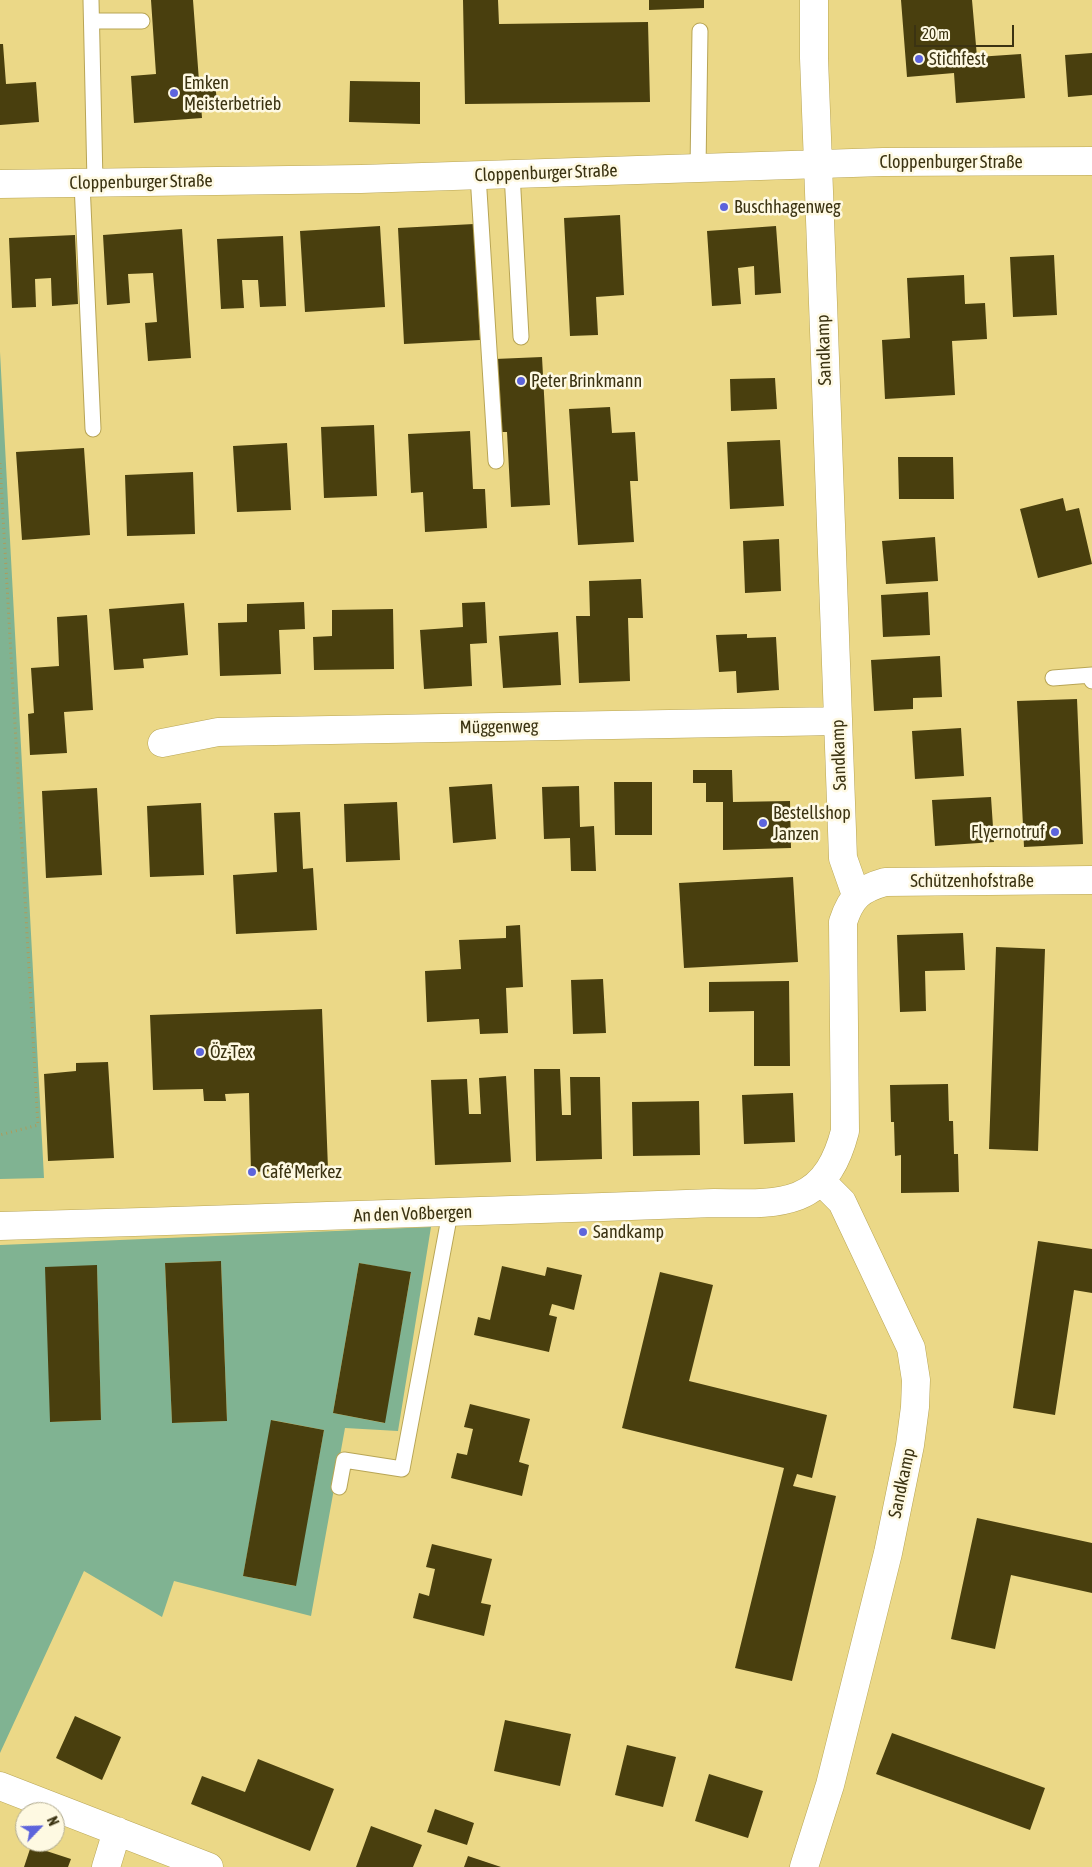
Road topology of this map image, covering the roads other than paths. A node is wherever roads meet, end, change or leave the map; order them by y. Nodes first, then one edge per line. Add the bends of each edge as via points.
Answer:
1 (91, 0) edge
2 (814, 0) edge
3 (92, 21) junction
4 (142, 21) dead end
5 (700, 31) dead end
6 (1092, 161) edge
7 (818, 164) junction
8 (698, 169) junction
9 (512, 173) junction
10 (478, 174) junction
11 (88, 183) junction
12 (0, 184) edge
13 (521, 337) dead end
14 (93, 429) dead end
15 (496, 462) dead end
16 (1053, 678) dead end
17 (1092, 681) edge
18 (838, 721) junction
19 (162, 743) dead end
20 (1092, 880) edge
21 (856, 895) junction
22 (821, 1181) junction
23 (450, 1213) junction
24 (0, 1226) edge
25 (339, 1487) dead end
26 (0, 1786) edge
27 (117, 1831) junction
28 (106, 1867) edge
29 (209, 1867) edge
30 (804, 1867) edge

1 - 3 lane
2 - 7 street
3 - 4 lane
3 - 11 lane
5 - 8 lane
6 - 7 street, Cloppenburger Straße
7 - 8 street, Cloppenburger Straße
7 - 18 street, Sandkamp
8 - 9 street, Cloppenburger Straße
9 - 10 street, Cloppenburger Straße
9 - 13 lane
10 - 11 street, Cloppenburger Straße
10 - 15 lane
11 - 12 street, Cloppenburger Straße
11 - 14 lane
16 - 17 lane via 1092,675
18 - 19 street, Müggenweg via 218,732
18 - 21 street, Sandkamp via 843,858
20 - 21 street, Schützenhofstraße via 885,882
21 - 22 street via 843,922 845,1131 832,1166
22 - 23 street, An den Voßbergen via 798,1196 767,1202
22 - 30 street, Sandkamp via 842,1202 911,1348 916,1380 910,1445 888,1553 830,1785
23 - 24 street, An den Voßbergen
23 - 25 lane via 402,1469 344,1460
26 - 27 street
27 - 28 street
27 - 29 street

